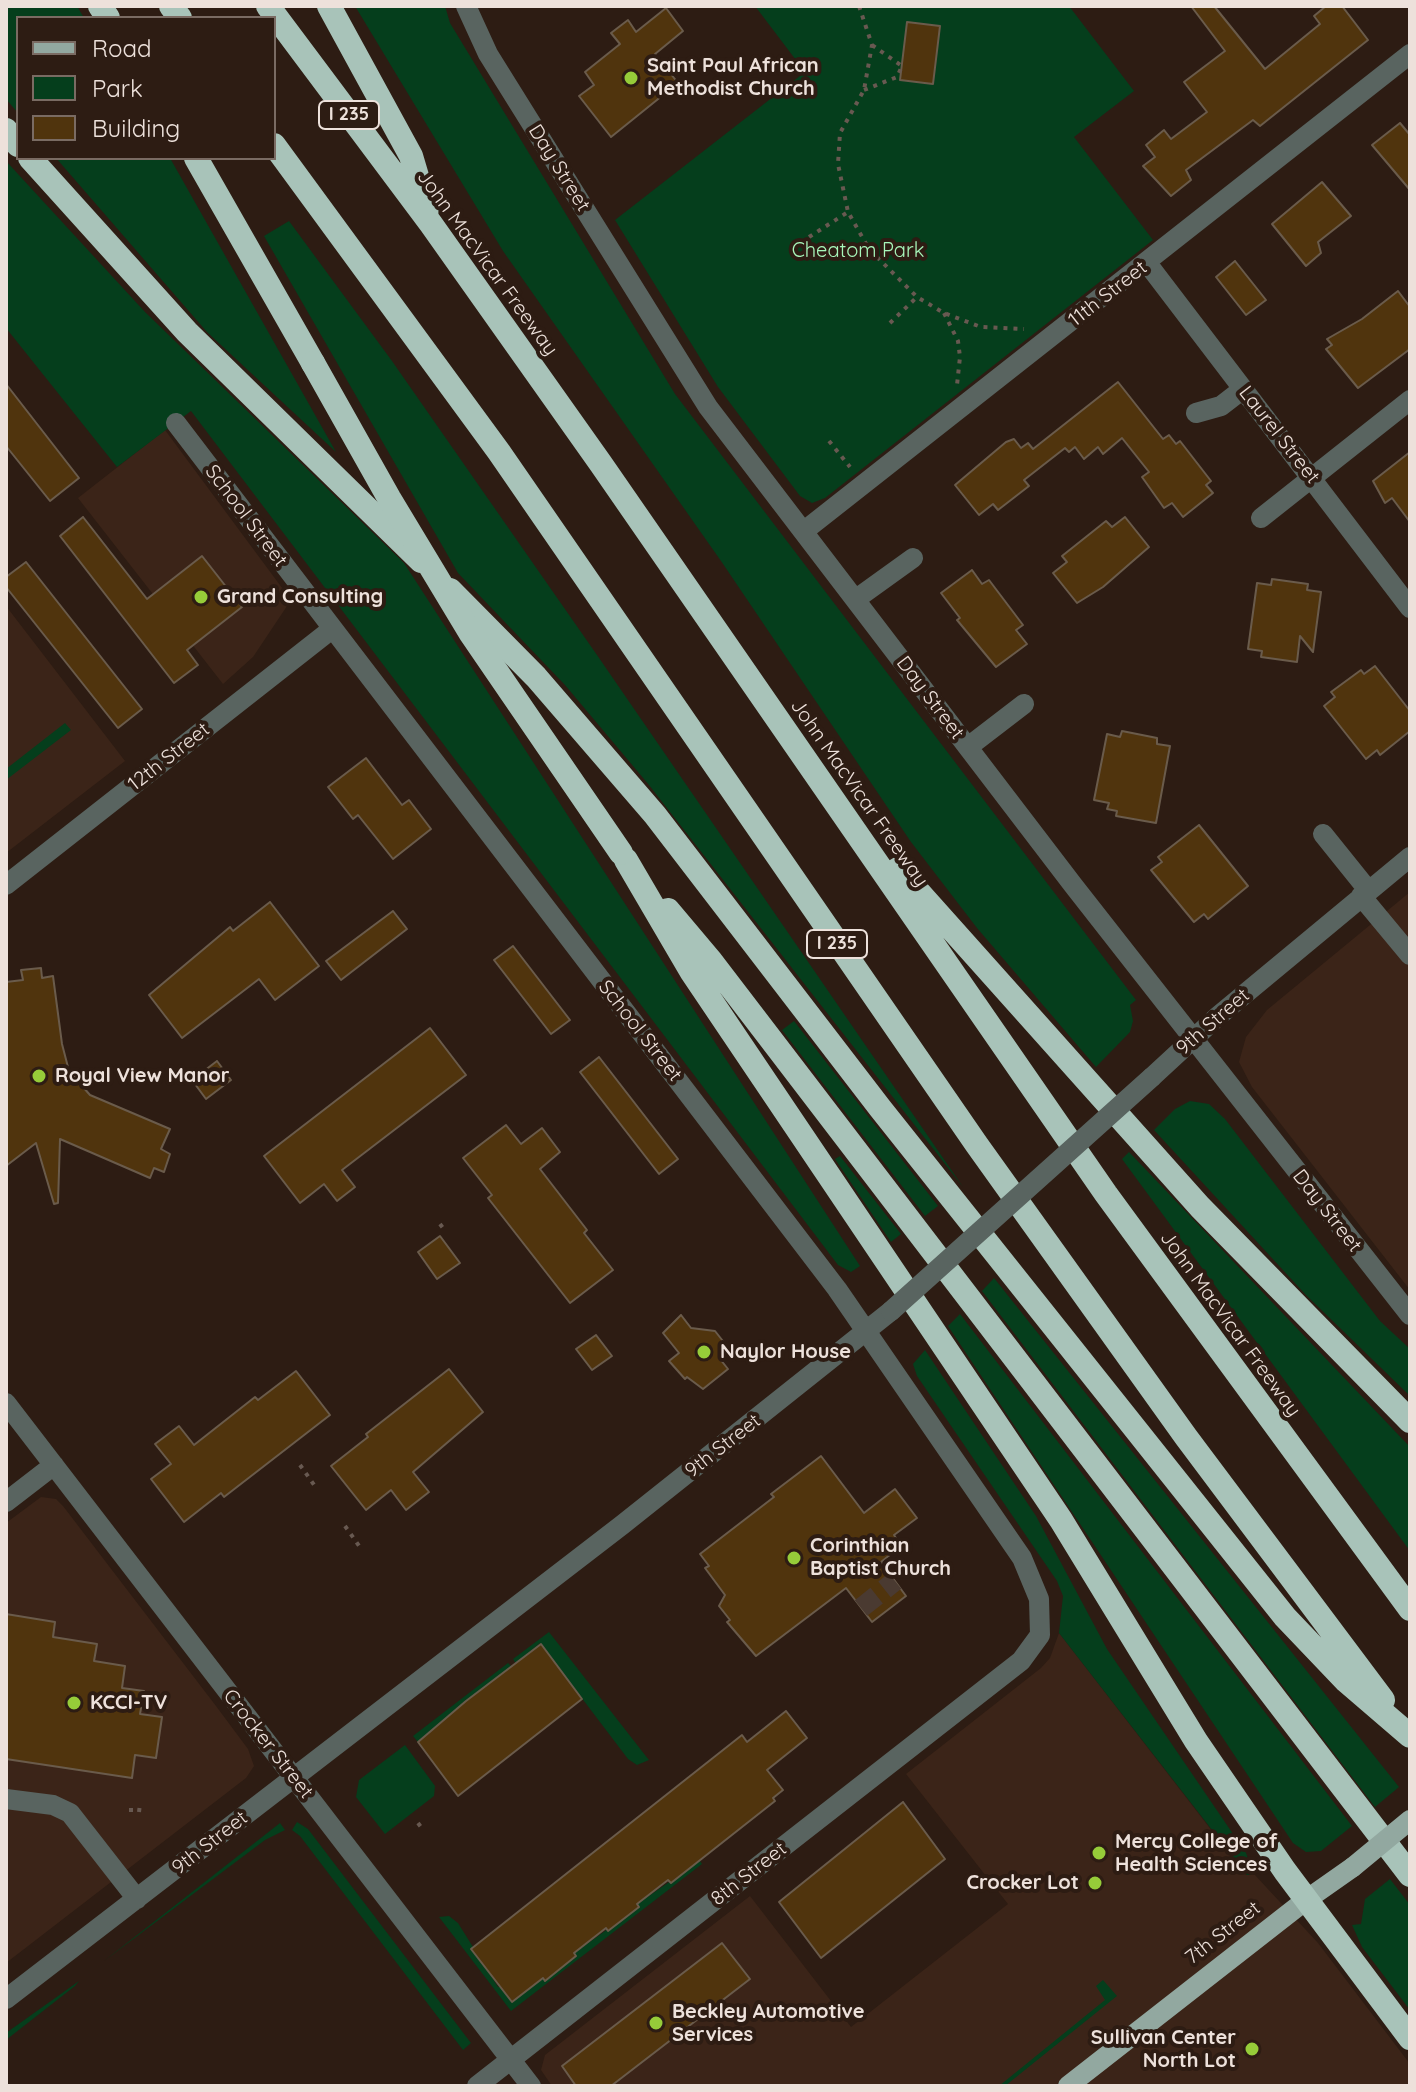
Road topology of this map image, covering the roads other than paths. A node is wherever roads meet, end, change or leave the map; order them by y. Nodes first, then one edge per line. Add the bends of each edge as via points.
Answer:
1 (329, 6) edge
2 (466, 6) edge
3 (276, 17) edge
4 (1410, 54) edge
5 (276, 148) edge
6 (32, 160) edge
7 (197, 160) edge
8 (431, 224) junction
9 (1147, 263) junction
10 (1243, 389) junction
11 (1410, 400) edge
12 (1196, 413) dead end
13 (176, 423) dead end
14 (1312, 478) junction
15 (1261, 518) dead end
16 (804, 531) junction
17 (913, 558) dead end
18 (856, 599) junction
19 (1410, 608) edge
20 (332, 629) junction
21 (1024, 704) dead end
22 (968, 747) junction
23 (845, 813) junction
24 (1323, 834) dead end
25 (623, 856) junction
26 (1410, 857) edge
27 (6, 885) edge
28 (1364, 893) junction
29 (1409, 956) edge
30 (1193, 1038) junction
31 (1410, 1315) edge
32 (867, 1331) junction
33 (6, 1403) edge
34 (1410, 1421) edge
35 (54, 1465) junction
36 (6, 1502) edge
37 (1364, 1547) junction
38 (1410, 1601) edge
39 (1410, 1609) edge
40 (1021, 1661) joint
41 (1410, 1736) edge
42 (294, 1778) junction
43 (6, 1799) edge
44 (1410, 1820) edge
45 (1410, 1875) edge
46 (137, 1899) junction
47 (1306, 1900) junction
48 (6, 1999) edge
49 (1410, 2038) edge
50 (510, 2060) junction
51 (477, 2086) edge
52 (531, 2086) edge
53 (1068, 2086) edge

1 - 8 highway via 411,156
2 - 16 street, Day Street via 488,54 708,407
3 - 8 highway, John MacVicar Freeway / I 235
4 - 9 street, 11th Street
5 - 41 highway, I 235 via 526,489 977,1145 1213,1474
6 - 41 highway via 187,332 347,486 599,748 1285,1617 1346,1681
7 - 25 highway, bridge via 471,634
8 - 23 highway, John MacVicar Freeway / I 235
9 - 10 street, Laurel Street
9 - 16 street, 11th Street
10 - 12 street via 1221,406
10 - 14 street, Laurel Street
11 - 14 street
13 - 20 street, School Street
14 - 15 street
14 - 19 street, Laurel Street
16 - 18 street, Day Street
17 - 18 street
18 - 22 street, Day Street
20 - 27 street, 12th Street
20 - 32 street, School Street
21 - 22 street
22 - 30 street, Day Street
23 - 34 highway via 964,939 1200,1207
23 - 37 highway, John MacVicar Freeway / I 235 via 1106,1194
24 - 28 street
25 - 45 highway via 711,961
25 - 47 highway via 691,971 1061,1520 1154,1678
26 - 28 street, 9th Street
28 - 29 street
28 - 30 street, 9th Street
30 - 31 street, Day Street
30 - 32 street, 9th Street, bridge
32 - 40 street, School Street via 1033,1578 1042,1617 1040,1635
32 - 42 street, 9th Street
33 - 35 street, Crocker Street
35 - 36 street
35 - 42 street, Crocker Street
37 - 38 highway
37 - 39 highway, John MacVicar Freeway / I 235
40 - 50 street, 8th Street
42 - 46 street, 9th Street
42 - 50 street, Crocker Street
43 - 46 street via 53,1805 70,1813
44 - 47 main road, 7th Street, bridge
46 - 48 street, 9th Street
47 - 49 highway
47 - 53 main road, 7th Street
50 - 51 street, 8th Street
50 - 52 street, Crocker Street

